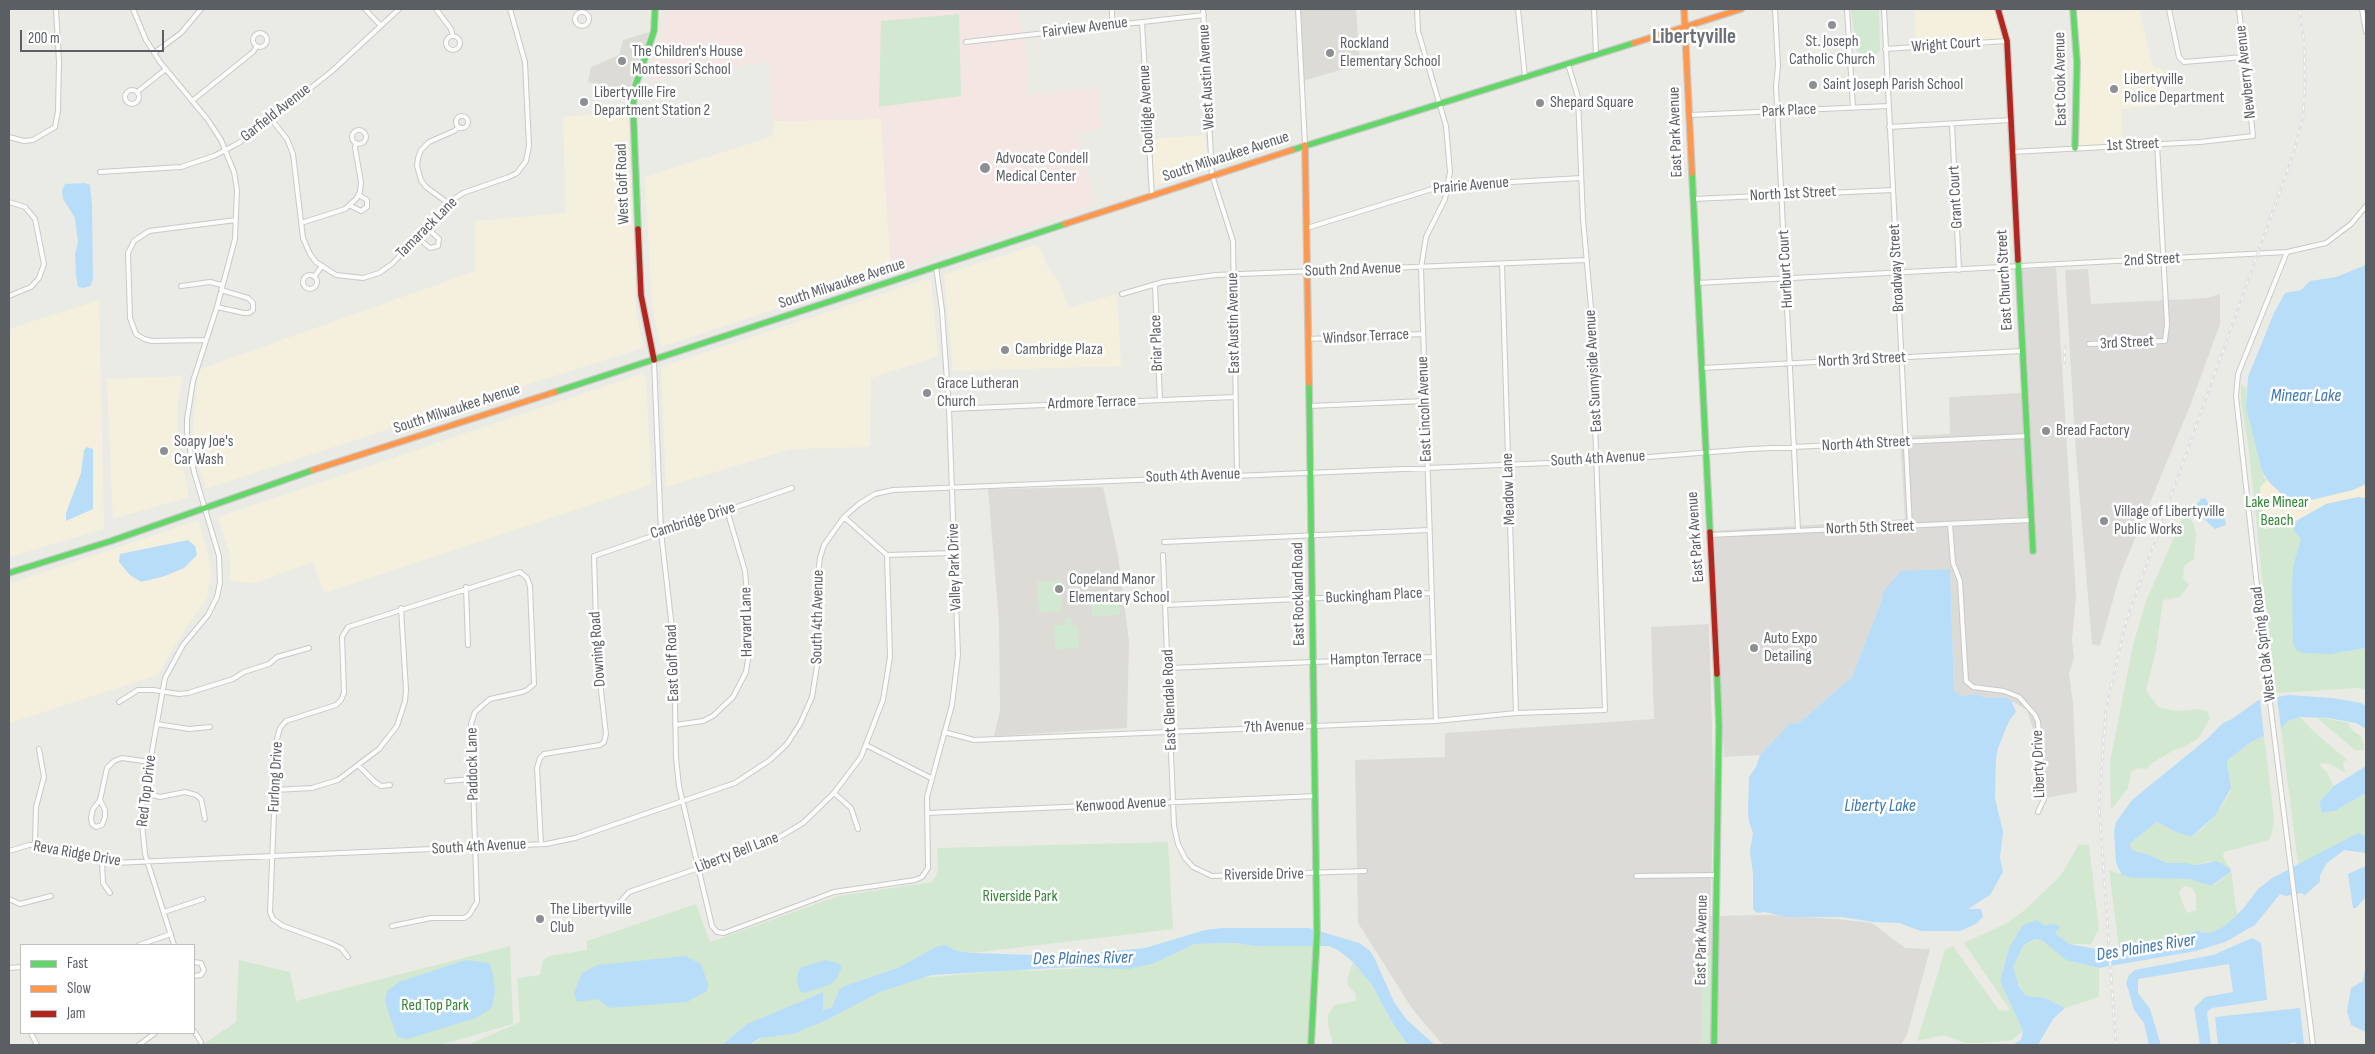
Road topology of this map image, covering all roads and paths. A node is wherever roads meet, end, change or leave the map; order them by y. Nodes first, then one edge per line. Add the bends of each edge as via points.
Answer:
1 (56, 9) edge
2 (133, 9) edge
3 (201, 9) edge
4 (364, 9) edge
5 (399, 9) edge
6 (436, 9) edge
7 (510, 9) edge
8 (655, 9) edge
9 (1112, 9) edge
10 (1204, 9) edge
11 (1298, 9) edge
12 (1417, 9) edge
13 (1518, 9) edge
14 (1594, 9) edge
15 (1684, 9) edge
16 (1741, 9) edge
17 (1775, 9) edge
18 (1847, 9) edge
19 (1884, 9) edge
20 (1998, 9) edge
21 (2073, 9) edge
22 (2168, 9) edge
23 (2239, 9) edge
24 (2362, 9) edge
25 (1204, 15) junction
26 (1142, 22) junction
27 (1112, 25) junction
28 (381, 26) junction
29 (1685, 27) junction
30 (2366, 32) edge
31 (453, 36) dead end
32 (2007, 41) junction
33 (966, 42) dead end
34 (257, 46) dead end
35 (1885, 49) junction
36 (154, 53) junction
37 (1596, 55) junction
38 (2244, 57) junction
39 (1568, 64) junction
40 (166, 69) junction
41 (1525, 77) junction
42 (137, 92) dead end
43 (192, 101) junction
44 (1440, 104) junction
45 (1888, 106) junction
46 (1853, 108) junction
47 (1777, 112) junction
48 (1690, 115) junction
49 (271, 119) junction
50 (2011, 120) junction
51 (1952, 124) junction
52 (459, 127) dead end
53 (1889, 127) junction
54 (2253, 136) joint
55 (9, 137) edge
56 (356, 143) dead end
57 (2157, 144) junction
58 (1305, 146) junction
59 (2075, 148) junction
60 (226, 150) junction
61 (2012, 152) junction
62 (100, 172) dead end
63 (1212, 176) junction
64 (1581, 178) junction
65 (1448, 185) junction
66 (1893, 190) junction
67 (359, 195) junction
68 (1782, 195) junction
69 (1152, 196) junction
70 (1693, 199) junction
71 (9, 202) edge
72 (448, 203) junction
73 (351, 206) junction
74 (2366, 206) edge
75 (236, 220) junction
76 (301, 223) junction
77 (426, 227) junction
78 (1307, 228) junction
79 (416, 237) junction
80 (2287, 252) junction
81 (1586, 260) junction
82 (2163, 260) junction
83 (1502, 264) junction
84 (322, 266) junction
85 (936, 267) junction
86 (2018, 267) junction
87 (1421, 268) junction
88 (1959, 270) junction
89 (1308, 272) junction
90 (1897, 273) junction
91 (1233, 275) junction
92 (314, 277) dead end
93 (1786, 279) junction
94 (1697, 283) junction
95 (222, 285) junction
96 (1155, 285) junction
97 (181, 286) dead end
98 (221, 290) junction
99 (1122, 294) dead end
100 (9, 296) edge
101 (217, 307) junction
102 (1423, 334) junction
103 (1308, 339) junction
104 (206, 340) junction
105 (2089, 344) dead end
106 (2022, 351) junction
107 (1902, 358) junction
108 (654, 360) junction
109 (1790, 364) junction
110 (1702, 368) junction
111 (1235, 397) junction
112 (1160, 400) junction
113 (1425, 401) junction
114 (1310, 406) junction
115 (949, 409) junction
116 (2027, 436) junction
117 (1906, 442) junction
118 (1795, 448) junction
119 (1705, 453) junction
120 (1598, 460) junction
121 (1509, 463) junction
122 (1427, 466) junction
123 (1312, 471) junction
124 (1237, 474) junction
125 (951, 486) junction
126 (792, 488) dead end
127 (204, 508) junction
128 (727, 510) junction
129 (844, 517) junction
130 (2031, 520) junction
131 (1950, 524) junction
132 (1910, 527) junction
133 (1429, 530) junction
134 (1798, 530) junction
135 (661, 532) junction
136 (1710, 535) junction
137 (1312, 536) junction
138 (1164, 542) dead end
139 (2033, 551) dead end
140 (954, 553) junction
141 (592, 555) joint
142 (887, 555) junction
143 (1163, 555) dead end
144 (9, 573) edge
145 (524, 574) joint
146 (466, 588) junction
147 (1431, 593) junction
148 (1313, 600) junction
149 (1166, 605) junction
150 (401, 608) junction
151 (468, 645) dead end
152 (309, 648) dead end
153 (1434, 657) junction
154 (1314, 662) junction
155 (1169, 668) junction
156 (163, 692) junction
157 (119, 702) dead end
158 (1606, 710) joint
159 (1516, 713) junction
160 (1436, 720) junction
161 (157, 724) junction
162 (676, 724) junction
163 (1315, 726) junction
164 (210, 727) dead end
165 (944, 732) junction
166 (1171, 732) junction
167 (604, 742) junction
168 (610, 745) dead end
169 (866, 745) junction
170 (39, 749) dead end
171 (150, 762) junction
172 (358, 765) junction
173 (931, 778) junction
174 (473, 779) junction
175 (447, 781) dead end
176 (390, 785) dead end
177 (275, 790) junction
178 (145, 793) junction
179 (834, 793) junction
180 (1316, 796) junction
181 (100, 800) junction
182 (683, 801) junction
183 (1173, 803) junction
184 (2038, 812) dead end
185 (927, 813) junction
186 (205, 819) dead end
187 (858, 829) dead end
188 (35, 844) junction
189 (541, 844) junction
190 (1178, 844) joint
191 (476, 847) junction
192 (9, 851) edge
193 (272, 856) junction
194 (102, 861) junction
195 (147, 862) junction
196 (698, 868) junction
197 (1365, 871) dead end
198 (1317, 873) junction
199 (1716, 875) junction
200 (1636, 876) dead end
201 (110, 894) dead end
202 (51, 896) dead end
203 (9, 899) edge
204 (203, 899) dead end
205 (621, 901) dead end
206 (164, 912) junction
207 (745, 925) joint
208 (392, 926) dead end
209 (171, 934) junction
210 (142, 944) edge
211 (174, 944) edge
212 (348, 957) dead end
213 (195, 962) edge
214 (195, 976) edge
215 (195, 1033) edge
216 (154, 1034) edge
217 (201, 1042) dead end
218 (1311, 1043) edge
219 (140, 1045) edge
220 (1714, 1045) edge
221 (2313, 1045) edge

1 - 55 street via 59,62 58,111 54,126 33,140
2 - 36 street, Red Top Drive
3 - 36 street via 182,33
4 - 28 street
5 - 28 street, Garfield Avenue
6 - 31 street
7 - 72 street, Tamarack Lane via 525,62 528,155 517,173 463,193
8 - 108 main road, West Golf Road via 654,31 635,87 633,107 641,294
9 - 27 street
10 - 25 street, West Austin Avenue
11 - 58 street
12 - 44 street, East Lincoln Avenue via 1418,31
13 - 41 street
14 - 37 street
15 - 29 main road, East Park Avenue
16 - 29 main road, South Milwaukee Avenue
17 - 47 street, Hurlburt Court
18 - 46 street
19 - 35 street, Broadway Street
20 - 32 main road, East Church Street
21 - 59 main road, East Cook Avenue via 2077,62
22 - 38 street via 2179,57 2184,62
23 - 38 street, Newberry Avenue
24 - 30 street
25 - 26 street, Fairview Avenue
25 - 63 street, West Austin Avenue
26 - 27 street, Fairview Avenue
26 - 69 street, Coolidge Avenue
27 - 33 street, Fairview Avenue
28 - 49 street, Garfield Avenue via 332,71
29 - 37 main road, South Milwaukee Avenue
29 - 48 main road, East Park Avenue
32 - 35 street, Wright Court
32 - 50 main road, East Church Street
34 - 43 street via 254,52
35 - 45 street, Broadway Street
36 - 40 street, Red Top Drive
37 - 39 main road, South Milwaukee Avenue
38 - 54 street, Newberry Avenue
39 - 41 main road, South Milwaukee Avenue
39 - 64 street, East Sunnyside Avenue via 1578,97
40 - 42 street
40 - 43 street, Red Top Drive
41 - 44 main road, South Milwaukee Avenue
43 - 60 street, Red Top Drive
44 - 58 main road, South Milwaukee Avenue
44 - 65 street, East Lincoln Avenue via 1449,144
45 - 46 street, Park Place
45 - 53 street, Broadway Street
46 - 47 street, Park Place
47 - 48 street, Park Place
47 - 68 street, Hurlburt Court
48 - 70 main road, East Park Avenue
49 - 60 street, Garfield Avenue via 250,137
49 - 76 street, Tamarack Lane via 288,139 293,154
50 - 51 street
50 - 61 main road, East Church Street
51 - 53 street
51 - 88 street, Grant Court
52 - 72 street via 429,142 418,158 421,180
53 - 66 street, Broadway Street
54 - 57 street, 1st Street
56 - 67 street via 361,182
57 - 59 street, 1st Street
57 - 82 street
58 - 63 main road, South Milwaukee Avenue
58 - 78 main road, East Rockland Road
59 - 61 street, 1st Street
60 - 62 street, Garfield Avenue via 181,168
60 - 75 street, Red Top Drive via 234,172
61 - 86 main road, East Church Street
63 - 69 main road, South Milwaukee Avenue
63 - 91 street, East Austin Avenue via 1233,241
64 - 65 street, Prairie Avenue
64 - 81 street, East Sunnyside Avenue
65 - 78 street, Prairie Avenue
65 - 87 street, East Lincoln Avenue via 1445,199 1426,236
66 - 68 street, North 1st Street
66 - 90 street, Broadway Street
67 - 73 street
67 - 73 street via 367,200 367,207 361,211
68 - 70 street, North 1st Street
68 - 93 street, Hurlburt Court
69 - 85 main road, South Milwaukee Avenue
70 - 94 main road, East Park Avenue
71 - 100 street via 25,207 35,219 44,259 43,271 35,283
72 - 77 street, Tamarack Lane
73 - 76 street
74 - 80 street, 2nd Street via 2351,224 2326,243
75 - 95 street, Red Top Drive via 235,239
75 - 104 street via 149,230 134,241 128,252 130,318 136,334 152,341
76 - 84 street, Tamarack Lane via 306,246
77 - 79 street, Tamarack Lane
77 - 79 street via 439,238 438,246 430,248
78 - 89 main road, East Rockland Road
79 - 84 street, Tamarack Lane via 392,264 370,276 344,277
80 - 82 street, 2nd Street
80 - 221 street, West Oak Spring Road via 2238,374 2236,396
81 - 83 street, South 2nd Avenue
81 - 120 street, East Sunnyside Avenue
82 - 86 street, 2nd Street
82 - 105 street, 3rd Street via 2165,341
83 - 87 street, South 2nd Avenue
83 - 121 street, Meadow Lane
84 - 92 street
85 - 108 main road, South Milwaukee Avenue
85 - 115 street, Valley Park Drive
86 - 88 street, 2nd Street
86 - 106 main road, East Church Street
87 - 89 street, South 2nd Avenue
87 - 102 street, East Lincoln Avenue
88 - 90 street, 2nd Street
89 - 91 street, South 2nd Avenue
89 - 103 main road, East Rockland Road
90 - 93 street, 2nd Street
90 - 107 street, Broadway Street
91 - 96 street, South 2nd Avenue via 1192,277
91 - 111 street, East Austin Avenue
93 - 94 street, 2nd Street
93 - 109 street, Hurlburt Court
94 - 110 main road, East Park Avenue
95 - 97 street via 210,282
95 - 98 street, Red Top Drive
96 - 99 street, South 2nd Avenue
96 - 112 street, Briar Place
98 - 101 street, Red Top Drive
98 - 101 street via 248,298 253,303 253,310 249,314
101 - 104 street, Red Top Drive
102 - 103 street, Windsor Terrace
102 - 113 street, East Lincoln Avenue
103 - 114 main road, East Rockland Road
104 - 127 street, Red Top Drive via 191,390 187,433
106 - 107 street, North 3rd Street
106 - 116 main road, East Church Street
107 - 109 street, North 3rd Street
107 - 117 street, Broadway Street
108 - 127 main road, South Milwaukee Avenue
108 - 135 street, East Golf Road
109 - 110 street, North 3rd Street
109 - 118 street, Hurlburt Court
110 - 119 main road, East Park Avenue
111 - 112 street, Ardmore Terrace
111 - 124 street, East Austin Avenue
112 - 115 street, Ardmore Terrace
113 - 114 street
113 - 122 street, East Lincoln Avenue
114 - 123 main road, East Rockland Road
115 - 125 street, Valley Park Drive
116 - 117 street, North 4th Street
116 - 130 main road, East Church Street
117 - 118 street, North 4th Street
117 - 132 street, Broadway Street
118 - 119 street, North 4th Street
118 - 134 street, Hurlburt Court
119 - 120 street, South 4th Avenue
119 - 136 main road, East Park Avenue
120 - 121 street, South 4th Avenue
120 - 158 street, East Sunnyside Avenue
121 - 122 street, South 4th Avenue
121 - 159 street, Meadow Lane
122 - 123 street, South 4th Avenue
122 - 133 street, East Lincoln Avenue
123 - 124 street, South 4th Avenue
123 - 137 main road, East Rockland Road
124 - 125 street, South 4th Avenue
125 - 129 street, South 4th Avenue via 905,488 875,494
125 - 140 street, Valley Park Drive
126 - 128 street, Cambridge Drive
127 - 144 main road, South Milwaukee Avenue
127 - 156 street, Red Top Drive via 219,556 220,583 208,615 173,662 165,678
128 - 135 street, Cambridge Drive
128 - 162 street, Harvard Lane via 745,571 751,640 746,672 734,697 713,716 703,721
129 - 142 street
129 - 182 street, South 4th Avenue via 833,530 820,558 817,675 800,724 786,744 751,774
130 - 131 street, North 5th Street
130 - 139 main road, East Church Street
131 - 132 street, North 5th Street
131 - 184 street, Liberty Drive via 1953,563 1960,584 1966,681 1973,688 2004,691 2031,707 2038,722 2044,799
132 - 134 street, North 5th Street
133 - 137 street
133 - 147 street, East Lincoln Avenue
134 - 136 street, North 5th Street
135 - 141 street, Cambridge Drive
135 - 162 street, East Golf Road via 674,646
136 - 199 main road, East Park Avenue via 1719,726
137 - 138 street
137 - 148 main road, East Rockland Road
140 - 142 street
140 - 165 street, Valley Park Drive via 958,665 955,692
141 - 167 street, Downing Road via 597,654 606,734
142 - 169 street, Liberty Bell Lane via 890,657 883,700
143 - 149 street, East Glendale Road
145 - 146 street, Furlong Drive via 516,572
145 - 174 street, Paddock Lane via 530,586 534,684 522,692 490,699 475,712 471,724
146 - 150 street, Furlong Drive
146 - 151 street
147 - 148 street, Buckingham Place
147 - 153 street, East Lincoln Avenue
148 - 149 street, Buckingham Place
148 - 154 main road, East Rockland Road
149 - 155 street, East Glendale Road
150 - 172 street via 406,690 402,713 388,739
150 - 177 street, Furlong Drive via 354,624 344,632 344,693 341,700 336,705 286,721 280,728
152 - 156 street via 277,657 269,664 233,679 188,693
153 - 154 street, Hampton Terrace
153 - 160 street, East Lincoln Avenue
154 - 155 street, Hampton Terrace
154 - 163 main road, East Rockland Road
155 - 166 street, East Glendale Road
156 - 157 street via 138,690
156 - 161 street, Red Top Drive
158 - 159 street, 7th Avenue
159 - 160 street, 7th Avenue
160 - 163 street, 7th Avenue
161 - 164 street via 189,729
161 - 171 street, Red Top Drive
162 - 182 street, East Golf Road via 676,758
163 - 166 street, 7th Avenue
163 - 180 main road, East Rockland Road
165 - 166 street, 7th Avenue via 974,740
165 - 173 street, Valley Park Drive
166 - 183 street, East Glendale Road
167 - 168 street
167 - 189 street via 544,754 540,758 537,768
169 - 173 street
169 - 179 street, Liberty Bell Lane
170 - 188 street via 44,777 36,807
171 - 178 street, Red Top Drive
171 - 181 street via 130,758 114,761 104,774
172 - 176 street via 381,786
172 - 177 street via 325,785
173 - 185 street, Valley Park Drive
174 - 175 street
174 - 191 street, Paddock Lane
177 - 193 street, Furlong Drive
178 - 186 street via 160,797 190,792 201,799
178 - 195 street, Red Top Drive via 141,831
179 - 187 street via 852,808
179 - 196 street, Liberty Bell Lane via 803,822 778,838
180 - 183 street, Kenwood Avenue
180 - 198 main road, East Rockland Road
181 - 181 street via 91,818 96,827 102,825 105,817
182 - 189 street, South 4th Avenue via 575,838
182 - 196 street, East Golf Road
183 - 185 street, Kenwood Avenue
183 - 190 street, East Glendale Road
185 - 207 street, Valley Park Drive via 928,865 926,873 915,880 834,892
188 - 192 street, Reva Ridge Drive
188 - 194 street, Reva Ridge Drive
189 - 191 street, South 4th Avenue
190 - 198 street, Riverside Drive via 1193,867 1212,876
191 - 193 street, South 4th Avenue
191 - 208 street, Paddock Lane via 478,896 469,915 457,919 430,918
193 - 195 street, South 4th Avenue
193 - 212 street, Furlong Drive via 270,904 273,919 283,926 341,948
194 - 195 street, Reva Ridge Drive
194 - 201 street via 103,883
195 - 206 street, Red Top Drive
196 - 205 street, Liberty Bell Lane via 629,892
196 - 207 street, East Golf Road via 714,930 724,933
197 - 198 street, Riverside Drive
198 - 218 main road, East Rockland Road via 1317,959
199 - 200 street
199 - 220 main road, East Park Avenue
202 - 203 street via 20,904
204 - 206 street
206 - 209 street, Red Top Drive
209 - 210 street
209 - 211 street, Red Top Drive
213 - 214 street via 201,963 204,970 201,975
215 - 217 street
216 - 219 street

